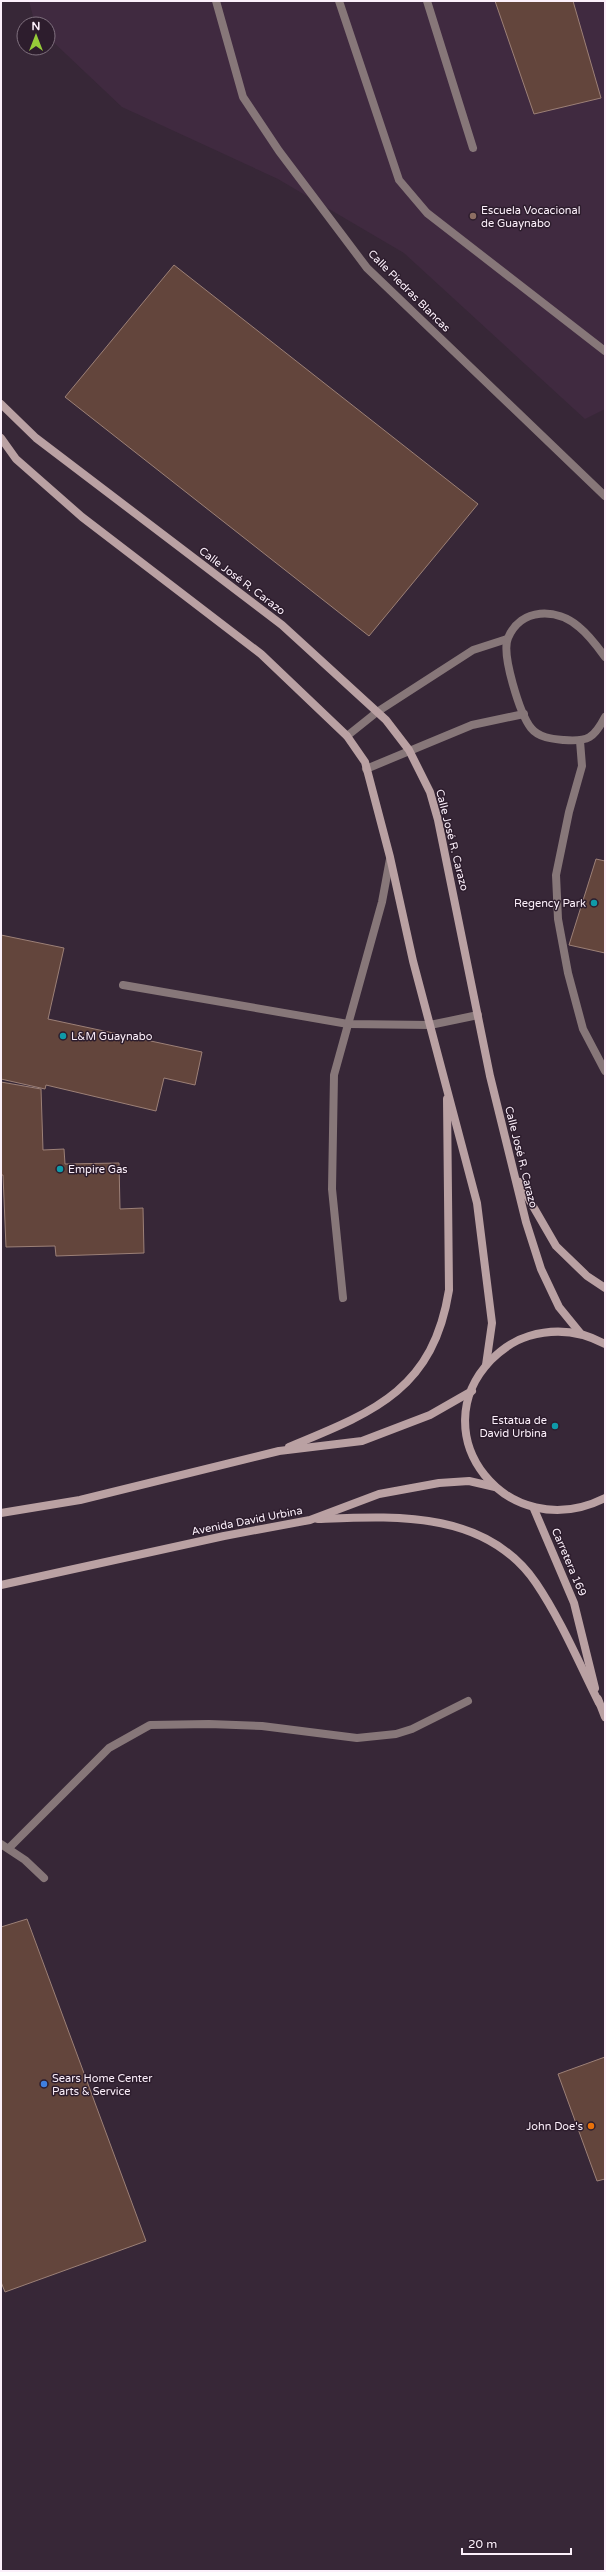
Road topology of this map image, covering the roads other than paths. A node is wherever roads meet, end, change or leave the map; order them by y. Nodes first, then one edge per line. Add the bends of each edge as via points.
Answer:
1 (216, 1) edge
2 (339, 1) edge
3 (428, 1) edge
4 (473, 148) dead end
5 (605, 350) edge
6 (1, 404) edge
7 (1, 438) edge
8 (605, 496) edge
9 (507, 639) junction
10 (605, 657) edge
11 (377, 712) junction
12 (524, 714) junction
13 (605, 717) edge
14 (347, 736) junction
15 (580, 741) junction
16 (409, 750) junction
17 (366, 769) junction
18 (390, 857) junction
19 (122, 985) dead end
20 (478, 1015) junction
21 (348, 1024) junction
22 (430, 1025) junction
23 (605, 1071) edge
24 (447, 1088) junction
25 (514, 1173) junction
26 (605, 1288) edge
27 (343, 1298) dead end
28 (581, 1334) junction
29 (605, 1344) edge
30 (486, 1365) junction
31 (472, 1391) junction
32 (279, 1451) junction
33 (494, 1487) junction
34 (605, 1498) edge
35 (534, 1509) junction
36 (1, 1513) edge
37 (310, 1520) junction
38 (1, 1585) edge
39 (468, 1701) dead end
40 (599, 1703) junction
41 (605, 1717) edge
42 (1, 1844) edge
43 (9, 1848) junction
44 (44, 1878) dead end

1 - 8 street, Calle Piedras Blancas via 243,97 279,152 368,268
2 - 5 street via 399,180 427,214
3 - 4 street
6 - 11 street, Calle José R. Carazo via 36,438 282,625
7 - 14 street via 16,459 82,517 260,654
9 - 10 street via 514,627 524,619 535,613 548,613 578,626 592,639
9 - 11 street via 473,650
9 - 12 street via 506,658
11 - 14 street
11 - 16 street, Calle José R. Carazo
12 - 15 street via 531,728 542,737
12 - 16 street via 472,725
13 - 15 street via 598,731
14 - 17 street via 365,762
15 - 23 street via 582,766 556,875 558,919 568,973 583,1029
16 - 17 street
16 - 20 street, Calle José R. Carazo via 430,792 438,820
17 - 18 street
18 - 21 street via 382,902
18 - 22 street
19 - 21 street
20 - 22 street
20 - 25 street, Calle José R. Carazo
21 - 22 street
21 - 27 street via 334,1075 332,1189
22 - 24 street
24 - 30 street via 477,1203 489,1286 492,1323
24 - 32 street via 449,1290 446,1312 434,1346 418,1373 368,1412
25 - 26 street via 556,1246 586,1276
25 - 28 street, Calle José R. Carazo via 541,1269 559,1307
28 - 29 street
28 - 30 street via 552,1331 522,1338 497,1354
30 - 31 street
31 - 32 street via 430,1415 362,1441
31 - 33 street via 468,1405 467,1435 477,1463
32 - 36 street via 80,1500
33 - 35 street via 506,1496
33 - 37 street, Avenida David Urbina via 469,1481 439,1483 379,1494
34 - 35 street via 563,1512
35 - 40 street, Carretera 169 via 574,1603
37 - 38 street, Avenida David Urbina via 224,1536
37 - 40 street via 384,1516 414,1518 441,1522 488,1538 513,1556 535,1582 552,1608
39 - 43 street via 396,1734 356,1738 262,1726 150,1725 109,1748
40 - 41 street, Carretera 169
42 - 43 street
43 - 44 street

